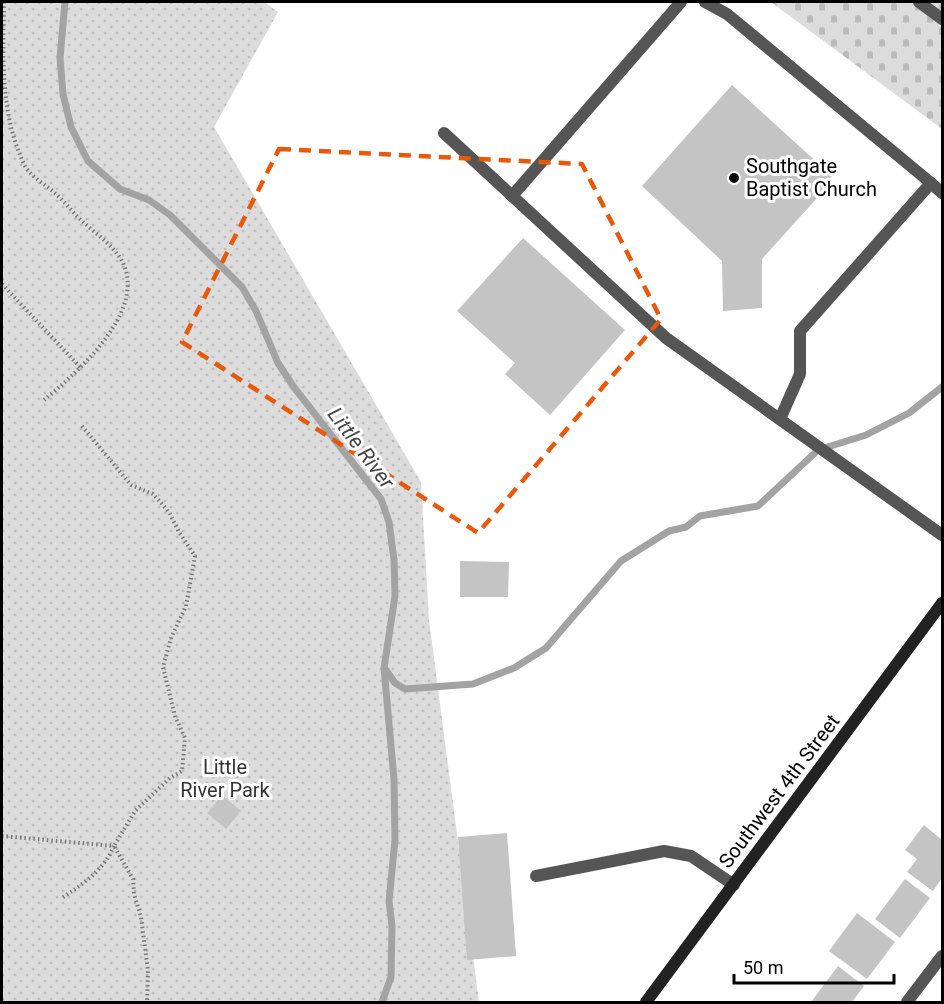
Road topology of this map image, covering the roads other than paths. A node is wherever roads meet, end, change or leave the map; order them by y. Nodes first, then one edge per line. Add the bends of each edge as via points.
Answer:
1 (681, 2) edge
2 (705, 2) edge
3 (919, 2) edge
4 (942, 19) edge
5 (444, 133) dead end
6 (932, 183) junction
7 (942, 194) edge
8 (512, 196) junction
9 (780, 419) junction
10 (942, 535) edge
11 (942, 603) edge
12 (536, 876) dead end
13 (734, 885) junction
14 (942, 956) edge
15 (646, 1002) edge
16 (907, 1002) edge

1 - 8 street
2 - 6 street via 727,14
3 - 4 street
5 - 8 street
6 - 7 street
6 - 9 street via 800,331 800,374
8 - 9 street via 666,338
9 - 10 street
11 - 13 main road, Southwest 4th Street
12 - 13 street via 664,851 691,856
13 - 15 main road, Southwest 4th Street
14 - 16 street

